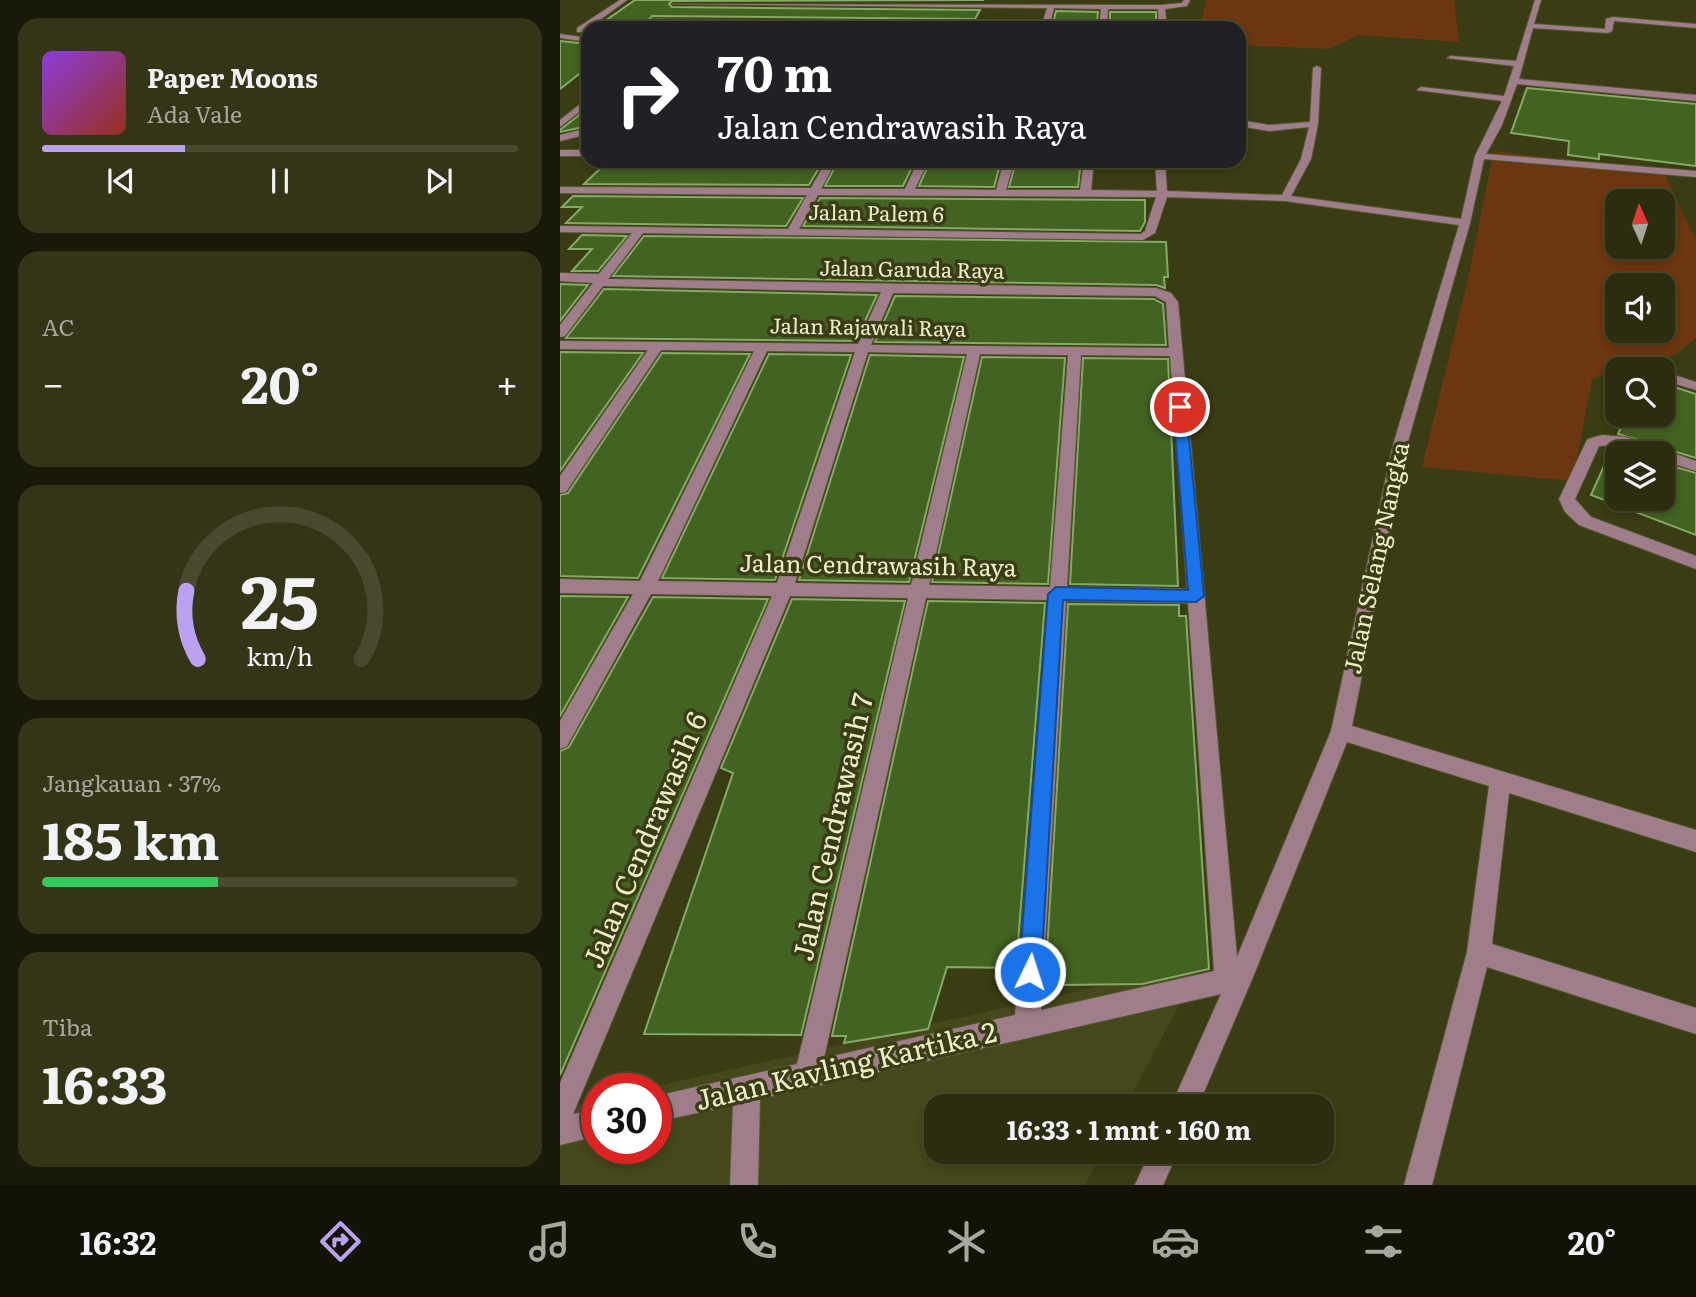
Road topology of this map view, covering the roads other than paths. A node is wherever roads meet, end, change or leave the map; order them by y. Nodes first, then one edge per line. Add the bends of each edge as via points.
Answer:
1 (624, 0) edge
2 (1186, 0) edge
3 (1538, 0) edge
4 (677, 2) edge
5 (744, 2) edge
6 (994, 3) edge
7 (1051, 6) junction
8 (1105, 6) junction
9 (1161, 7) junction
10 (597, 21) edge
11 (652, 21) edge
12 (986, 21) edge
13 (1047, 21) edge
14 (1103, 21) edge
15 (1162, 21) edge
16 (1532, 26) junction
17 (1696, 26) edge
18 (560, 27) edge
19 (581, 30) edge
20 (560, 36) edge
21 (581, 39) edge
22 (1451, 58) dead end
23 (1317, 68) dead end
24 (1516, 72) junction
25 (1421, 90) dead end
26 (1696, 98) edge
27 (1507, 99) junction
28 (581, 107) edge
29 (560, 124) edge
30 (1246, 124) edge
31 (1314, 124) junction
32 (581, 133) edge
33 (560, 138) edge
34 (560, 153) edge
35 (581, 153) edge
36 (1480, 156) junction
37 (827, 168) edge
38 (920, 168) edge
39 (1007, 168) edge
40 (1088, 168) edge
41 (1160, 168) edge
42 (1696, 174) edge
43 (560, 190) edge
44 (813, 192) junction
45 (908, 193) junction
46 (1000, 194) junction
47 (1085, 194) junction
48 (1162, 195) junction
49 (1285, 198) junction
50 (1465, 223) junction
51 (560, 229) edge
52 (640, 230) junction
53 (792, 232) junction
54 (560, 277) edge
55 (598, 282) junction
56 (560, 287) edge
57 (888, 289) junction
58 (560, 333) edge
59 (560, 345) edge
60 (657, 346) junction
61 (763, 347) junction
62 (863, 349) junction
63 (974, 350) junction
64 (1075, 351) junction
65 (1175, 352) junction
66 (1675, 379) edge
67 (1696, 386) edge
68 (1623, 441) edge
69 (1675, 459) edge
70 (1696, 466) edge
71 (560, 488) edge
72 (1696, 563) edge
73 (560, 586) edge
74 (646, 587) junction
75 (784, 589) junction
76 (916, 591) junction
77 (1056, 594) junction
78 (1196, 596) junction
79 (1341, 731) junction
80 (560, 740) edge
81 (1500, 780) junction
82 (1696, 841) edge
83 (1479, 953) junction
84 (1234, 979) junction
85 (1696, 1020) edge
86 (1027, 1026) junction
87 (807, 1076) junction
88 (747, 1088) junction
89 (1189, 1094) edge
90 (672, 1105) edge
91 (560, 1114) edge
92 (581, 1126) edge
93 (560, 1131) edge
94 (1159, 1164) edge
95 (744, 1185) edge
96 (1149, 1185) edge
97 (1418, 1185) edge

1 - 10 street
2 - 9 street via 1185,5
3 - 16 street, Jalan Selang Nangka
4 - 5 street
4 - 11 street
5 - 6 street
6 - 7 street
6 - 12 street
7 - 8 street
7 - 13 street
8 - 9 street
8 - 14 street
9 - 15 street
16 - 17 street via 1608,31 1613,19
16 - 24 street, Jalan Selang Nangka
18 - 19 street
20 - 21 street
22 - 24 street
23 - 31 street
24 - 26 street
24 - 27 street, Jalan Selang Nangka
25 - 27 street
27 - 36 street, Jalan Selang Nangka
28 - 29 street
30 - 31 street via 1269,128
31 - 49 street via 1306,159
32 - 33 street
34 - 35 street
36 - 42 street
36 - 50 street, Jalan Selang Nangka
37 - 44 street
38 - 45 street
39 - 46 street
40 - 47 street
41 - 48 street
43 - 44 street
44 - 45 street
44 - 53 street
45 - 46 street
46 - 47 street
47 - 48 street
48 - 49 street
48 - 53 street, Jalan Palem 6 via 1150,233 1143,237
49 - 50 street
50 - 79 street, Jalan Selang Nangka via 1400,445
51 - 52 street, Jalan Palem 6
52 - 53 street, Jalan Palem 6
52 - 55 street
54 - 55 street
55 - 56 street
55 - 57 street, Jalan Garuda Raya
55 - 58 street
57 - 62 street, Jalan Cendrawasih 6
57 - 65 street, Jalan Garuda Raya via 1156,292 1172,302
59 - 60 street, Jalan Rajawali Raya
60 - 61 street, Jalan Rajawali Raya
60 - 71 street
61 - 62 street, Jalan Rajawali Raya
61 - 74 street
62 - 63 street, Jalan Rajawali Raya
62 - 75 street, Jalan Cendrawasih 6
63 - 64 street, Jalan Rajawali Raya
63 - 76 street, Jalan Cendrawasih 7
64 - 65 street, Jalan Rajawali Raya
64 - 77 street
65 - 78 street
66 - 67 street
68 - 72 street via 1593,442 1567,499 1571,508 1585,521
69 - 70 street
73 - 74 street, Jalan Cendrawasih Raya
74 - 75 street, Jalan Cendrawasih Raya
74 - 80 street
75 - 76 street, Jalan Cendrawasih Raya
75 - 91 street, Jalan Cendrawasih 6
76 - 77 street, Jalan Cendrawasih Raya
76 - 87 street, Jalan Cendrawasih 7
77 - 78 street, Jalan Cendrawasih Raya
77 - 86 street
78 - 84 street
79 - 81 street
79 - 84 street, Jalan Selang Nangka
81 - 82 street
81 - 83 street
83 - 85 street
83 - 97 street
84 - 86 street, Jalan Kavling Kartika 2
84 - 89 street, Jalan Selang Nangka
86 - 87 street, Jalan Kavling Kartika 2
87 - 88 street, Jalan Kavling Kartika 2
88 - 90 street, Jalan Kavling Kartika 2
88 - 95 street
92 - 93 street
94 - 96 street

